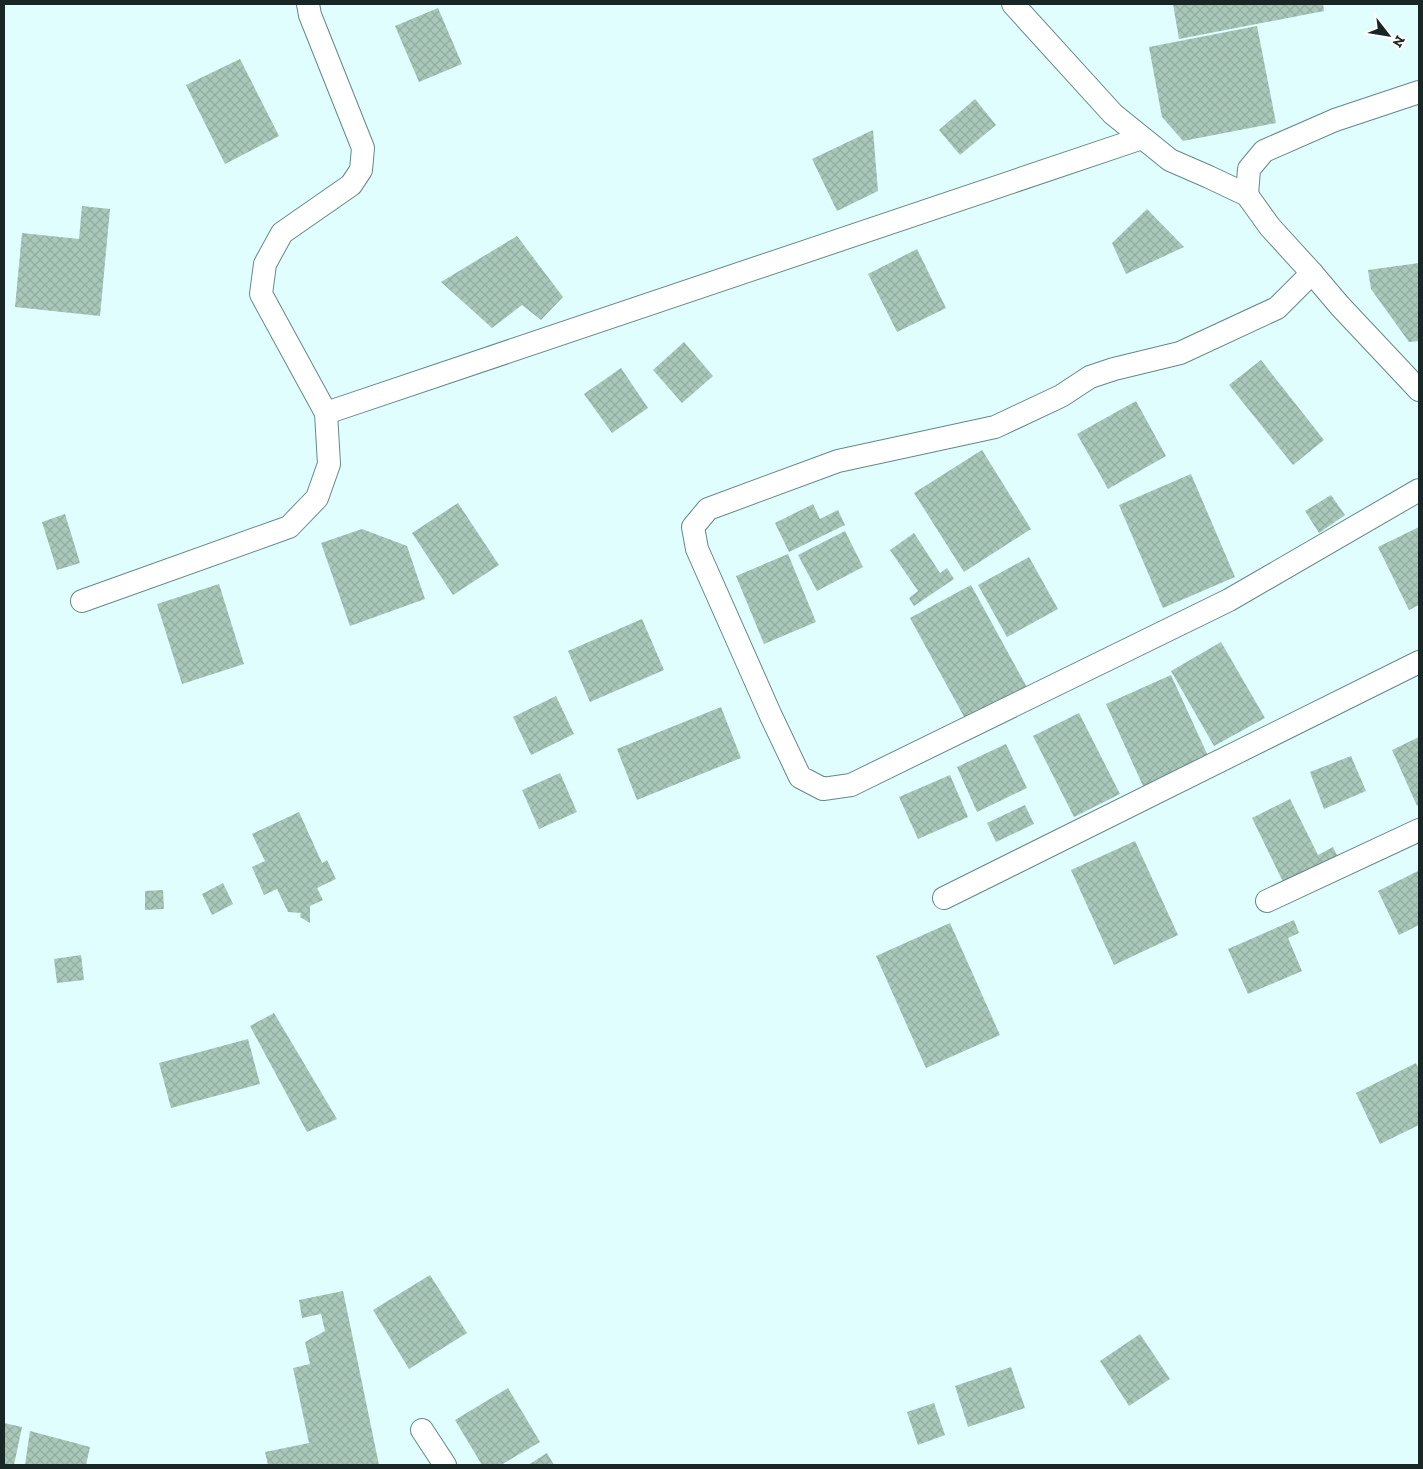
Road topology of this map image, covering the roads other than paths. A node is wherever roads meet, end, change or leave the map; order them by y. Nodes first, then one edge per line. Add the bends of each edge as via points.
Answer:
1 (308, 4) edge
2 (1013, 4) edge
3 (1419, 92) edge
4 (1142, 138) junction
5 (1247, 195) junction
6 (1312, 273) junction
7 (1410, 367) edge
8 (1419, 390) edge
9 (326, 413) junction
10 (1419, 490) edge
11 (82, 601) dead end
12 (1419, 662) edge
13 (1419, 830) edge
14 (944, 898) dead end
15 (1267, 901) dead end
16 (422, 1430) dead end
17 (445, 1465) edge

1 - 9 street via 363,148 361,170 351,185 282,233 265,264 261,294
2 - 4 street via 1113,114
3 - 5 street via 1335,120 1264,151 1249,169
4 - 5 street via 1170,160
4 - 9 street
5 - 6 street via 1270,228
6 - 7 street via 1340,306
6 - 10 street via 1277,308 1240,326 1180,353 1090,377 1061,396 995,426 838,461 708,509 692,527 696,549 800,776 823,789 852,784 1229,600
7 - 8 street
9 - 11 street via 329,464 317,498 290,527
12 - 14 street
13 - 15 street
16 - 17 street

